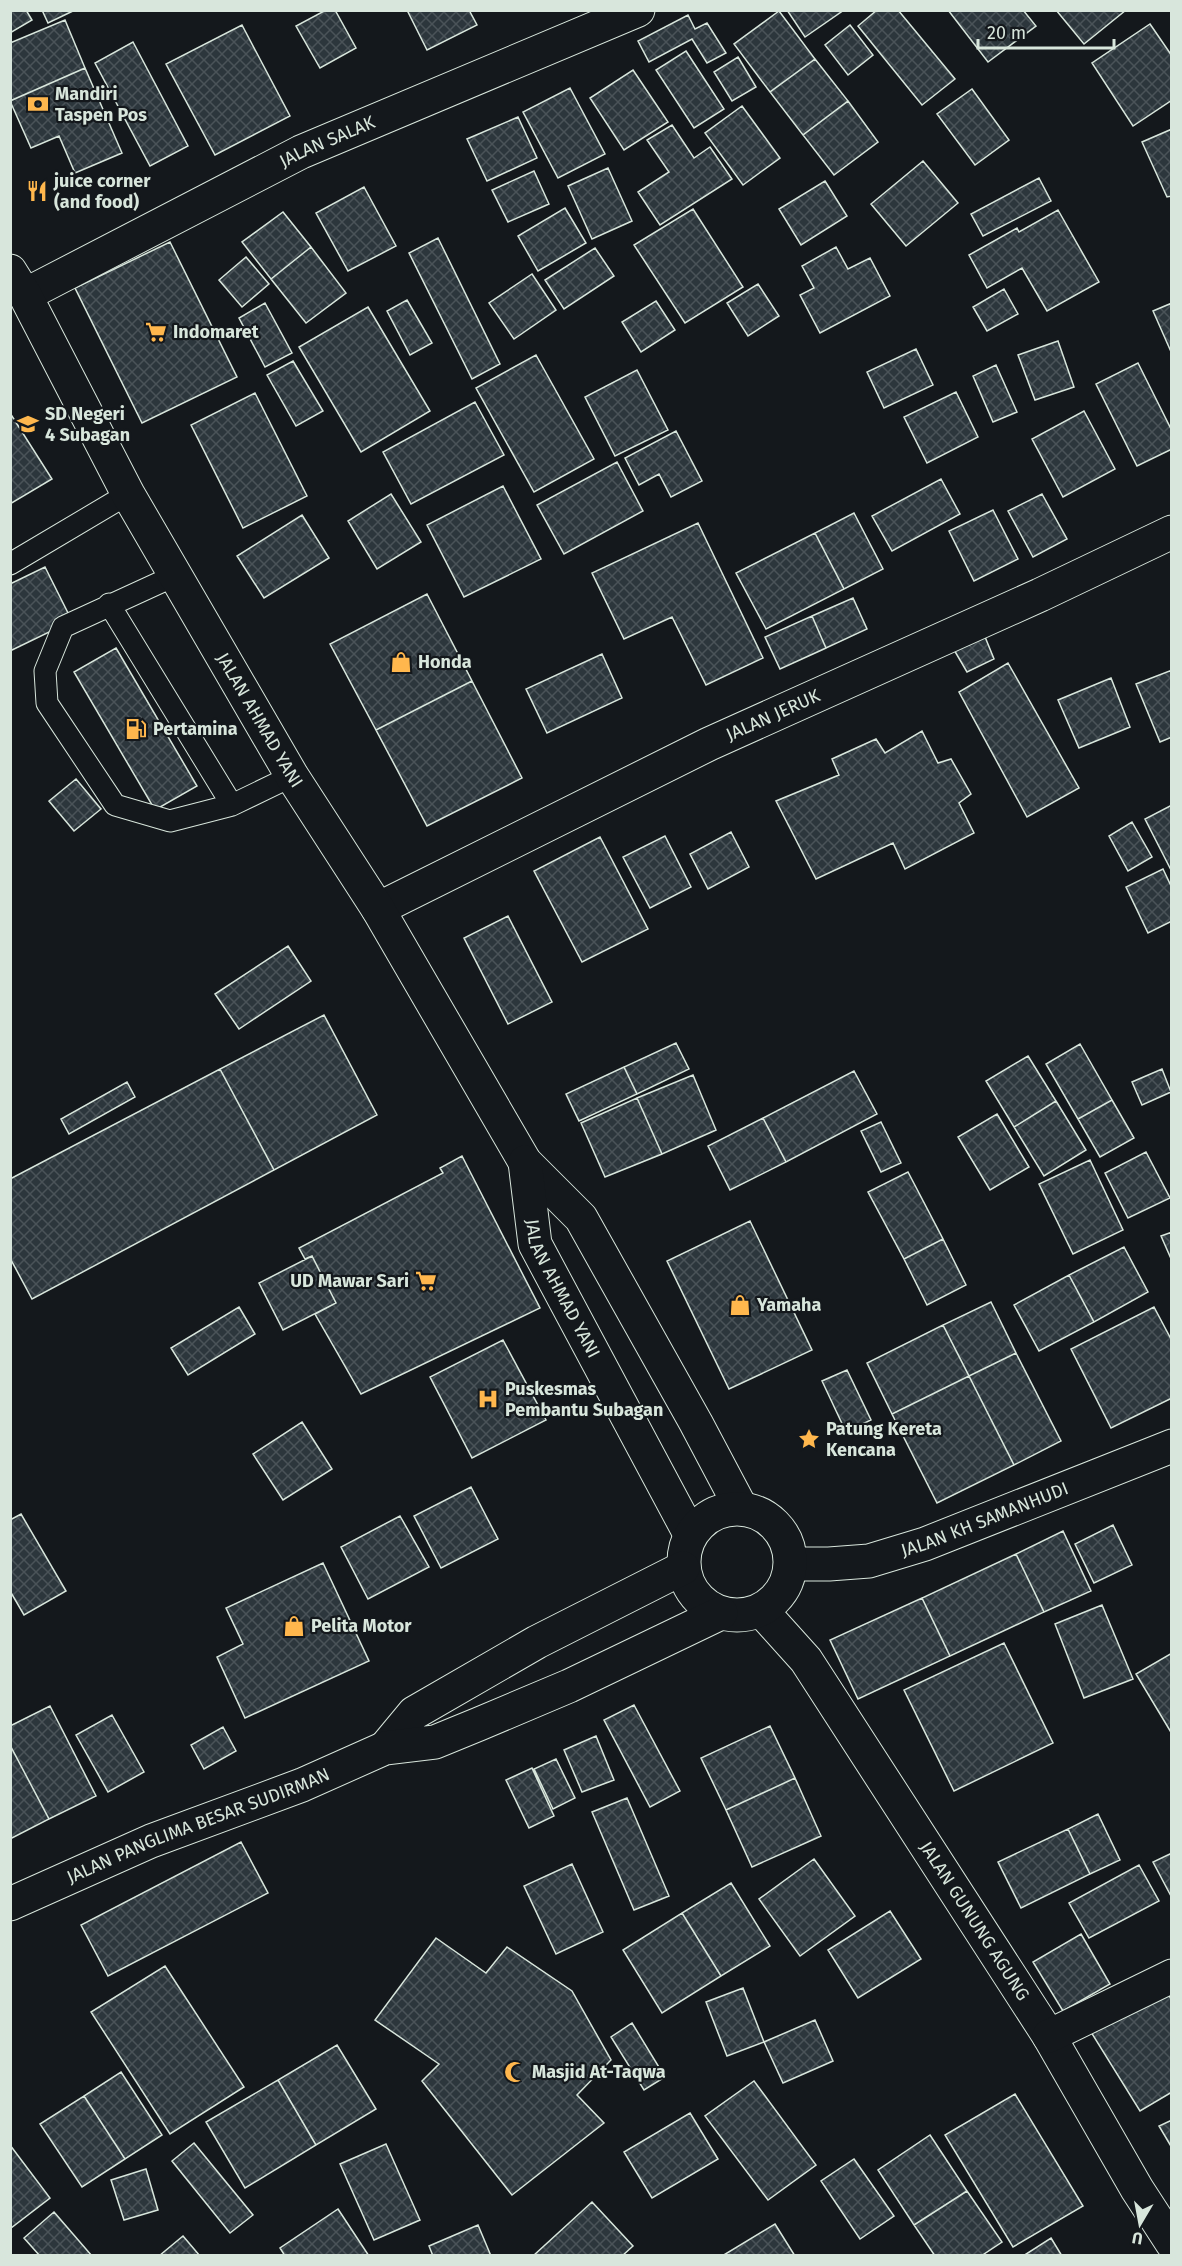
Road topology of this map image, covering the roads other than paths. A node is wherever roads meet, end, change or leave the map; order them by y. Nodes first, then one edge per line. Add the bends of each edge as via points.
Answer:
1 (638, 10) edge
2 (18, 283) edge
3 (128, 494) junction
4 (1172, 532) edge
5 (10, 564) edge
6 (174, 576) junction
7 (109, 604) junction
8 (292, 776) junction
9 (232, 805) junction
10 (378, 909) junction
11 (525, 1162) junction
12 (1172, 1446) edge
13 (741, 1508) junction
14 (690, 1534) junction
15 (790, 1564) junction
16 (683, 1568) junction
17 (761, 1610) junction
18 (721, 1613) junction
19 (385, 1748) junction
20 (10, 1904) edge
21 (1172, 1976) edge
22 (1049, 2036) junction
23 (1172, 2243) edge

1 - 2 main road, JALAN SALAK via 301,152
2 - 3 main road, JALAN AHMAD YANI
3 - 5 lane
3 - 6 main road, JALAN AHMAD YANI
4 - 10 main road, JALAN JERUK via 709,744
6 - 7 lane
6 - 8 main road, JALAN AHMAD YANI
7 - 9 lane
7 - 9 lane via 63,627 45,671 47,703 115,805 170,821
8 - 9 lane
8 - 10 main road, JALAN AHMAD YANI
10 - 11 main road, JALAN AHMAD YANI
11 - 13 main road, JALAN AHMAD YANI via 581,1218
11 - 14 main road, JALAN AHMAD YANI via 535,1244
12 - 15 main road, JALAN KH SAMANHUDI via 925,1544 869,1561
13 - 14 main road via 712,1514
13 - 15 main road via 755,1511 777,1526 789,1550
14 - 16 main road
15 - 17 main road via 789,1578 782,1590
16 - 18 main road via 695,1596
16 - 19 main road, JALAN PANGLIMA BESAR SUDIRMAN via 537,1642 414,1713
17 - 18 main road via 741,1616
17 - 22 main road, JALAN GUNUNG AGUNG via 806,1660
18 - 19 main road, JALAN PANGLIMA BESAR SUDIRMAN via 569,1686 435,1742
19 - 20 main road, JALAN PANGLIMA BESAR SUDIRMAN via 302,1785 151,1841
21 - 22 main road
22 - 23 main road, JALAN GUNUNG AGUNG

